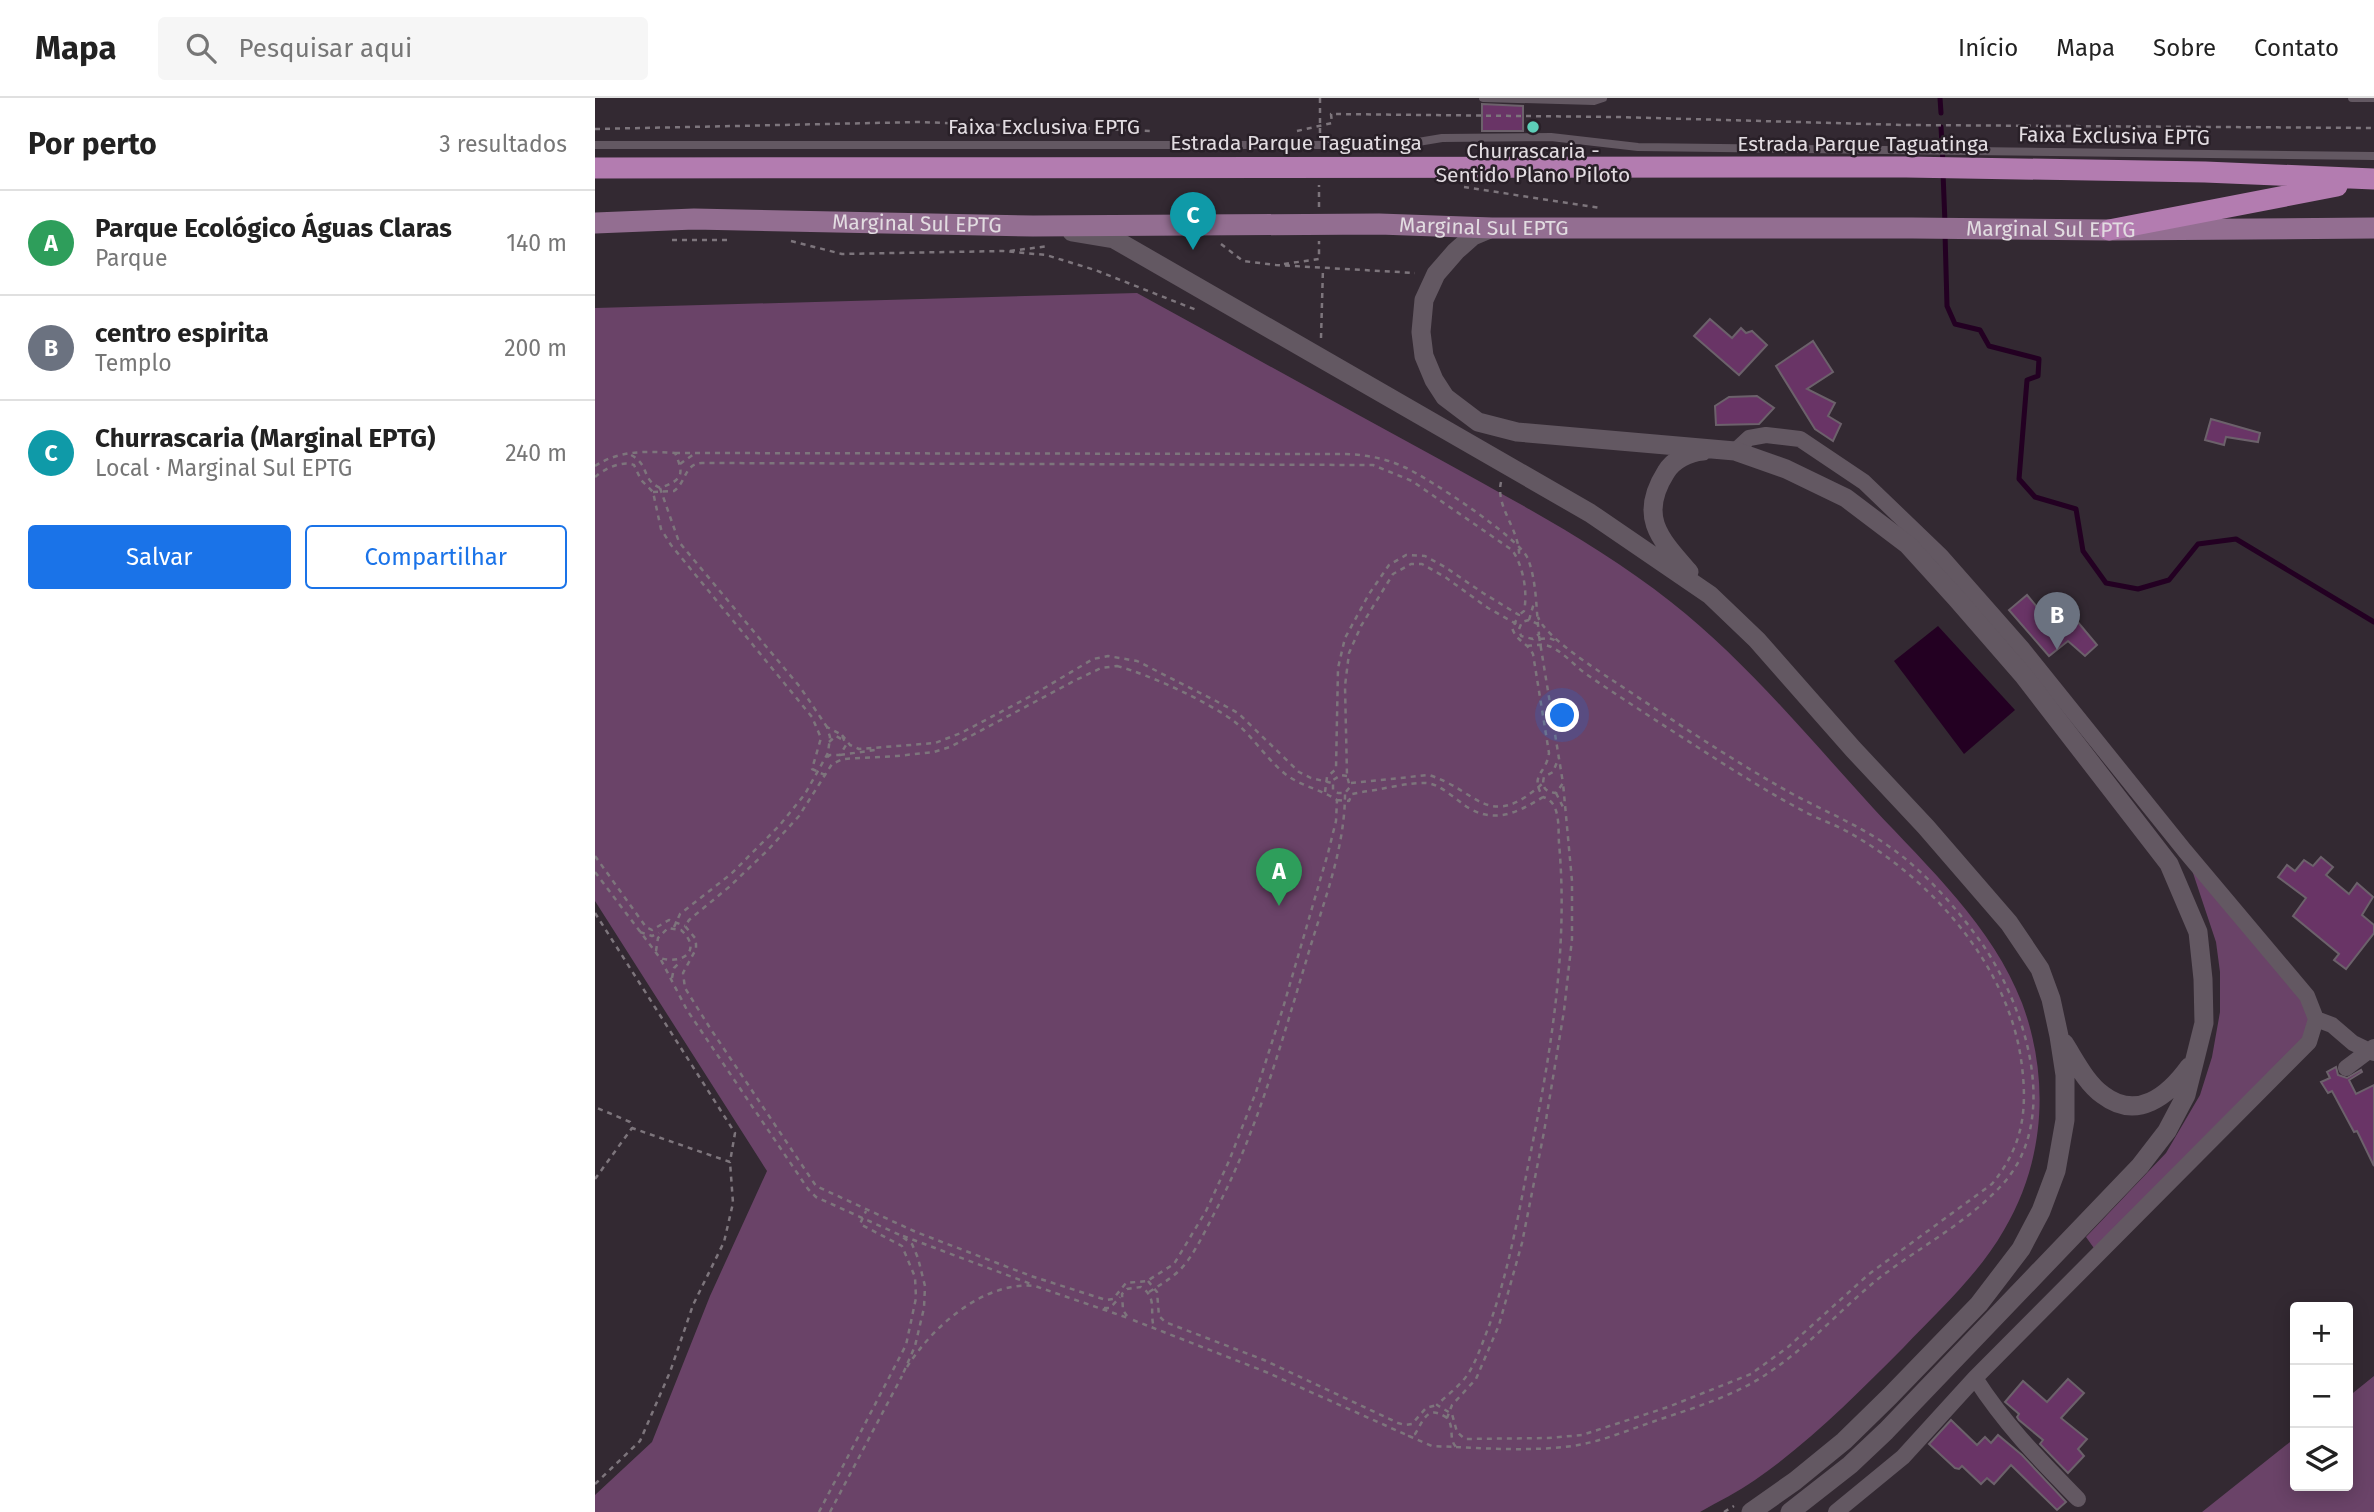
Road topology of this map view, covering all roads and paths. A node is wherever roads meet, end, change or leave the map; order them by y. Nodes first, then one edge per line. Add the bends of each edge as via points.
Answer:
1 (1483, 98) edge
2 (1603, 98) edge
3 (2352, 98) edge
4 (2374, 98) edge
5 (1331, 114) junction
6 (1320, 117) dead end
7 (1905, 125) junction
8 (1990, 126) dead end
9 (2374, 128) edge
10 (595, 129) edge
11 (1155, 131) dead end
12 (1293, 133) dead end
13 (595, 145) edge
14 (2374, 156) edge
15 (1905, 159) junction
16 (1984, 161) junction
17 (595, 168) edge
18 (2373, 179) edge
19 (1464, 187) dead end
20 (1599, 208) dead end
21 (595, 223) edge
22 (1033, 226) junction
23 (1492, 228) junction
24 (2374, 228) edge
25 (2109, 230) junction
26 (663, 240) dead end
27 (731, 240) dead end
28 (785, 240) dead end
29 (1319, 258) dead end
30 (1323, 268) junction
31 (1436, 274) junction
32 (1200, 311) dead end
33 (1320, 358) junction
34 (1735, 451) junction
35 (627, 453) junction
36 (675, 453) junction
37 (697, 453) junction
38 (680, 464) junction
39 (595, 466) edge
40 (595, 477) edge
41 (1496, 479) dead end
42 (661, 490) junction
43 (653, 492) junction
44 (1520, 547) junction
45 (1519, 561) junction
46 (1710, 595) junction
47 (1535, 599) junction
48 (1519, 615) junction
49 (1538, 617) junction
50 (1529, 620) junction
51 (1515, 623) junction
52 (1538, 624) junction
53 (1520, 626) junction
54 (1539, 637) junction
55 (1541, 645) junction
56 (1527, 646) junction
57 (1568, 648) junction
58 (827, 726) junction
59 (842, 734) junction
60 (846, 742) junction
61 (828, 743) junction
62 (889, 748) junction
63 (840, 755) junction
64 (1559, 757) junction
65 (825, 759) junction
66 (817, 771) junction
67 (825, 775) junction
68 (1347, 776) junction
69 (1327, 782) junction
70 (1332, 783) junction
71 (1350, 783) junction
72 (1542, 783) junction
73 (1563, 783) junction
74 (1537, 788) junction
75 (1325, 792) junction
76 (1345, 793) junction
77 (1556, 793) junction
78 (1543, 797) junction
79 (1337, 800) junction
80 (1345, 800) junction
81 (1566, 815) junction
82 (595, 856) edge
83 (595, 872) edge
84 (595, 913) edge
85 (675, 925) junction
86 (685, 926) junction
87 (637, 930) junction
88 (662, 931) junction
89 (656, 953) junction
90 (686, 957) junction
91 (660, 958) junction
92 (673, 985) junction
93 (2316, 1019) junction
94 (2059, 1036) junction
95 (2373, 1052) edge
96 (2195, 1059) junction
97 (2346, 1068) dead end
98 (595, 1107) edge
99 (632, 1128) junction
100 (730, 1162) junction
101 (595, 1178) edge
102 (866, 1211) junction
103 (863, 1219) junction
104 (900, 1235) junction
105 (1147, 1281) junction
106 (1035, 1286) junction
107 (1154, 1289) junction
108 (1149, 1292) junction
109 (1122, 1294) junction
110 (1100, 1308) junction
111 (1131, 1319) junction
112 (1154, 1328) junction
113 (902, 1376) junction
114 (1975, 1378) junction
115 (1437, 1405) junction
116 (1450, 1412) junction
117 (1447, 1418) junction
118 (1409, 1436) junction
119 (1456, 1447) junction
120 (595, 1484) edge
121 (2078, 1499) dead end
122 (1743, 1509) edge
123 (819, 1512) edge
124 (830, 1512) edge
125 (1724, 1512) edge
126 (1790, 1512) edge
127 (1836, 1512) edge

1 - 2 lane
3 - 4 lane
5 - 6 path
5 - 7 path
5 - 12 path via 1332,123
7 - 8 path
7 - 9 path
10 - 11 path via 920,122
13 - 15 lane, Faixa Exclusiva EPTG via 1401,145 1442,138 1551,137 1638,147
14 - 16 lane, Faixa Exclusiva EPTG
15 - 16 highway, Estrada Parque Taguatinga
15 - 17 highway, Estrada Parque Taguatinga
16 - 18 highway, Estrada Parque Taguatinga
18 - 25 highway
19 - 20 path
21 - 22 main road, Marginal Sul EPTG via 694,219
22 - 23 main road, Marginal Sul EPTG via 1379,224
22 - 33 street via 1114,239
23 - 25 main road, Marginal Sul EPTG
23 - 31 street via 1473,236
24 - 25 main road, Marginal Sul EPTG
26 - 27 path
28 - 32 path via 842,254 1003,251 1046,255
29 - 30 path via 1276,265
30 - 31 path
30 - 33 path
31 - 34 street via 1425,300 1424,356 1445,397 1478,422 1517,432
33 - 46 street via 1590,513
34 - 46 street via 1692,452 1669,466 1655,489 1653,515 1662,541
34 - 93 street via 1749,438 1800,439 1864,482 1941,556 2307,996
34 - 96 street via 1846,498 1908,545 2023,675 2169,864 2198,932 2204,1023
35 - 36 path
35 - 39 path
35 - 42 path via 638,458 651,484
36 - 37 path
36 - 38 path
37 - 38 path
37 - 44 path via 1364,455 1416,473
38 - 42 path via 679,478
40 - 43 path via 628,462
41 - 44 path via 1501,482 1499,497
42 - 43 path
42 - 45 path via 674,491 688,468 702,463 1356,464 1412,481 1501,542
42 - 58 path via 679,542
43 - 66 path via 661,529 670,545 818,729 821,738 812,769
44 - 45 path
44 - 47 path via 1528,559
45 - 48 path via 1526,603
46 - 94 street via 1757,640 2009,923 2040,970
47 - 49 path
47 - 50 path
48 - 51 path
48 - 69 path via 1425,556 1406,555 1389,565 1345,639 1338,668 1336,769
49 - 52 path
49 - 57 path
50 - 52 path
50 - 53 path
51 - 53 path
51 - 56 path via 1516,638
51 - 68 path via 1432,569 1411,564 1393,574 1349,653
52 - 54 path
53 - 54 path via 1521,636
54 - 55 path
54 - 57 path
55 - 56 path
55 - 64 path
55 - 116 path via 1553,647 1580,670 1739,774 1851,833 1891,859 1922,887 1968,939 2004,999 2022,1070 2022,1127 2007,1165 1992,1184 1869,1274 1751,1374 1668,1407 1568,1437 1465,1439 1457,1432
56 - 74 path via 1535,662 1549,753
57 - 119 path via 1739,762 1893,849 1926,877 1982,944 2004,981 2028,1052 2032,1115 2018,1163 1988,1199 1880,1278 1779,1366 1755,1381 1683,1412 1575,1446
58 - 59 path
58 - 61 path
59 - 60 path
59 - 62 path via 854,748
60 - 61 path via 836,736
60 - 63 path
61 - 65 path
62 - 63 path
62 - 69 path via 935,743 961,733 1093,659 1122,657 1150,666 1238,713 1299,772
63 - 65 path
64 - 72 path
64 - 73 path
65 - 66 path
66 - 67 path
66 - 85 path via 779,826 731,874 684,910
67 - 75 path via 842,759 897,757 950,747 1074,681 1117,666 1144,673 1232,720 1286,774
67 - 86 path via 799,816 767,851
68 - 70 path via 1336,777
68 - 71 path
69 - 70 path
69 - 75 path
70 - 76 path via 1333,790
71 - 74 path via 1429,775 1496,807 1518,802
71 - 76 path
72 - 74 path
72 - 77 path via 1545,790
73 - 77 path
73 - 81 path
74 - 78 path
75 - 79 path
76 - 80 path
77 - 81 path
78 - 80 path via 1522,810 1499,816 1475,811 1439,786 1426,783 1361,792
78 - 115 path via 1552,801 1557,820 1563,937 1540,1103 1513,1239 1489,1324 1468,1375
79 - 80 path
79 - 105 path via 1328,853 1256,1093 1206,1210 1174,1264
80 - 107 path via 1339,854 1247,1144 1198,1245 1176,1275
81 - 116 path via 1572,881 1570,961 1534,1187 1499,1325 1476,1379
82 - 85 path via 646,928 669,920
83 - 87 path
84 - 100 path via 735,1133
85 - 86 path
85 - 88 path
85 - 90 path via 689,940
86 - 102 path via 697,944 683,973 685,988 710,1028 816,1186
87 - 88 path via 646,936
87 - 89 path
88 - 89 path
89 - 91 path
90 - 91 path
90 - 92 path via 674,968
91 - 92 path
92 - 103 path via 800,1180 816,1197
93 - 95 street
93 - 114 street via 2309,1042
94 - 96 street via 2103,1096 2126,1106 2151,1104 2176,1084
94 - 122 street via 2065,1075 2059,1158 2041,1212 2021,1250 1979,1304 1844,1441 1795,1481
95 - 97 street
96 - 126 street via 2186,1095 2167,1131 2140,1166 1886,1431
98 - 99 path via 630,1122
99 - 100 path
99 - 101 path
100 - 120 path via 733,1203 724,1242 693,1305 670,1372 640,1441
102 - 103 path
102 - 105 path via 1106,1300 1113,1299 1126,1283
103 - 104 path
103 - 123 path via 860,1224 902,1246 915,1277 912,1326 899,1363
104 - 106 path
104 - 113 path via 912,1244 925,1286 925,1308
105 - 107 path
106 - 110 path
106 - 113 path via 1018,1284 962,1309 924,1342
107 - 108 path
107 - 115 path via 1159,1317 1165,1322 1264,1360 1405,1425
108 - 109 path via 1134,1287
108 - 112 path
109 - 110 path via 1109,1308
109 - 111 path via 1123,1310
110 - 111 path
111 - 112 path
112 - 118 path via 1266,1371
113 - 124 path
114 - 121 street via 2018,1439
114 - 127 street via 1903,1457
115 - 116 path
116 - 117 path
117 - 118 path via 1429,1414
117 - 119 path
118 - 119 path via 1432,1446
122 - 125 path

